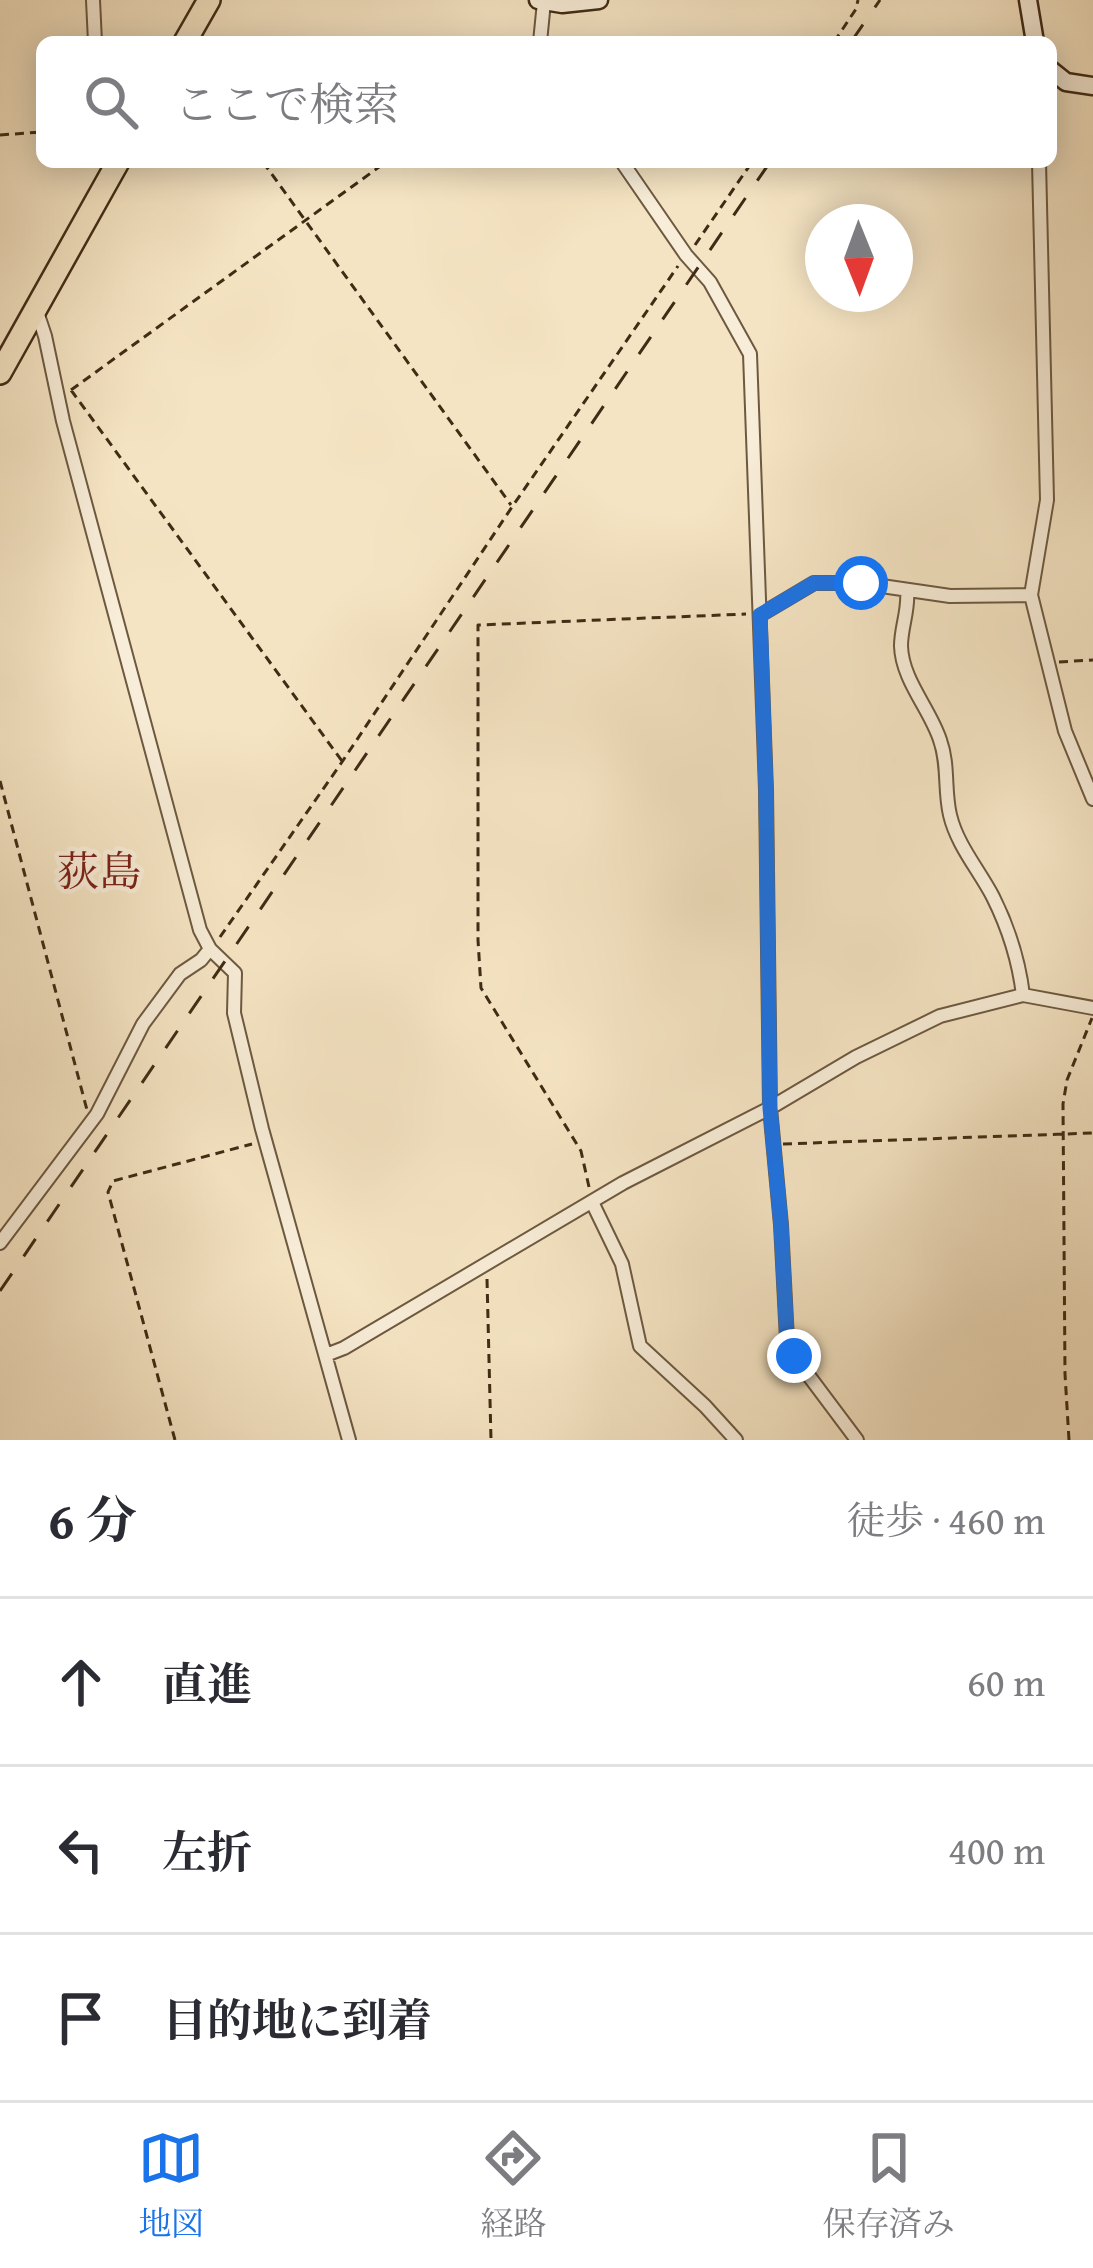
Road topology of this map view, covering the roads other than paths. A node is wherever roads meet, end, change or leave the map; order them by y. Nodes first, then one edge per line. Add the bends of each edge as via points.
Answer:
1 (93, 0) edge
2 (209, 0) edge
3 (599, 0) edge
4 (1028, 0) edge
5 (541, 1) edge
6 (95, 36) edge
7 (188, 36) edge
8 (540, 36) edge
9 (1034, 36) edge
10 (1057, 75) edge
11 (1093, 86) edge
12 (115, 168) edge
13 (626, 168) edge
14 (1040, 168) edge
15 (36, 309) junction
16 (0, 373) edge
17 (907, 591) junction
18 (1030, 595) junction
19 (760, 615) junction
20 (1093, 799) edge
21 (210, 949) junction
22 (1023, 995) junction
23 (1093, 1012) edge
24 (770, 1108) junction
25 (592, 1202) junction
26 (0, 1244) edge
27 (326, 1355) junction
28 (349, 1440) edge
29 (736, 1440) edge
30 (856, 1440) edge

1 - 6 street
2 - 7 highway
3 - 5 street
4 - 9 street
5 - 8 street
10 - 11 street
12 - 15 highway
13 - 19 street via 710,282 750,355
14 - 18 street via 1047,500
15 - 16 highway
15 - 21 street
17 - 18 street
17 - 19 street via 814,583
17 - 22 street via 906,671 940,740 949,813 994,900
18 - 20 street via 1065,730
19 - 24 street
21 - 26 street via 143,1024 104,1100
21 - 27 street via 235,973 234,1013
22 - 23 street
22 - 24 street via 940,1016
24 - 25 street
24 - 30 street via 787,1339
25 - 27 street
25 - 29 street via 622,1264 640,1346
27 - 28 street

